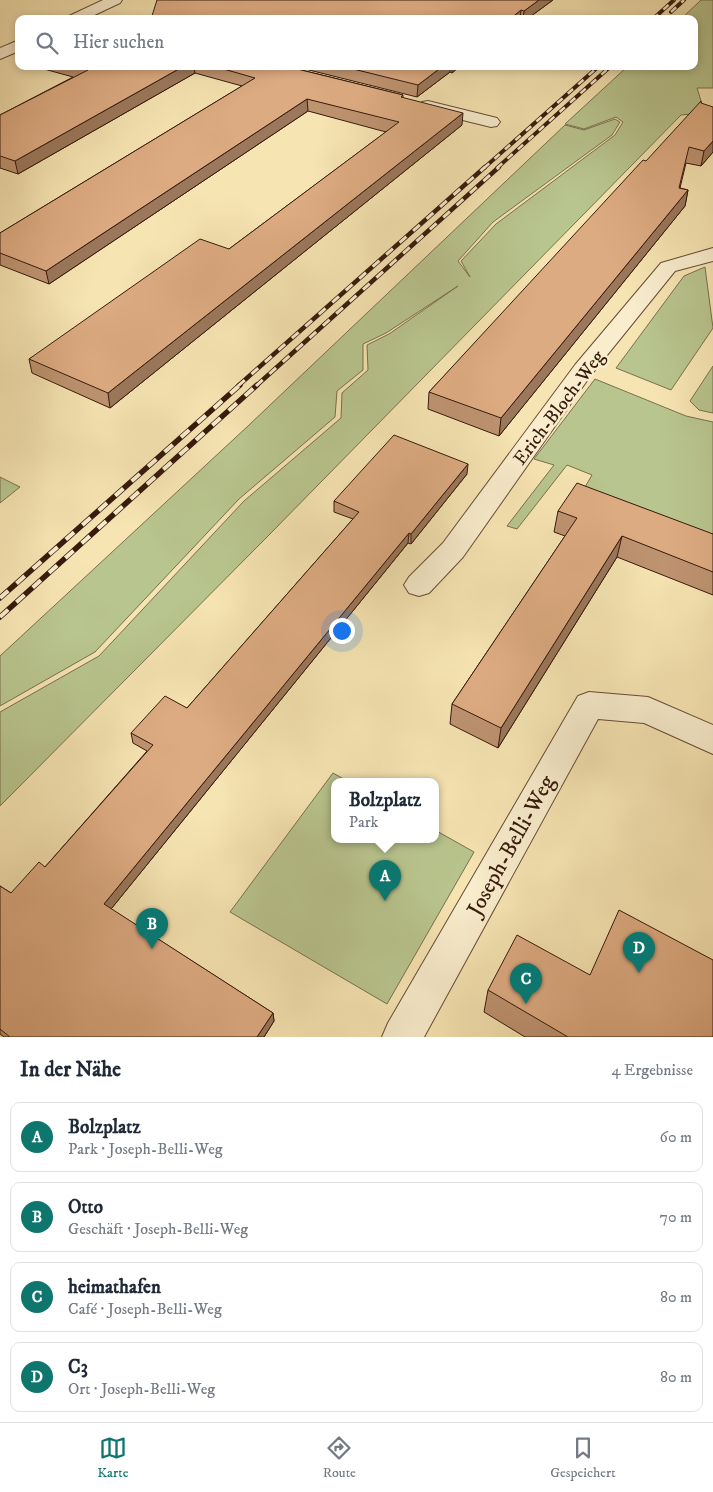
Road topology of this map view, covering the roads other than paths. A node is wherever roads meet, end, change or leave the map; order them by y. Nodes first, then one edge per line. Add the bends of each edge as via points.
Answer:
1 (115, 0) edge
2 (84, 15) edge
3 (15, 47) edge
4 (0, 54) edge
5 (409, 102) edge
6 (491, 122) dead end
7 (713, 254) edge
8 (419, 585) dead end
9 (713, 740) edge
10 (402, 1037) edge

1 - 2 street
3 - 4 street
5 - 6 street
7 - 8 street, Erich-Bloch-Weg via 668,268 583,370 453,550
9 - 10 street, Joseph-Belli-Weg via 648,710 589,705

